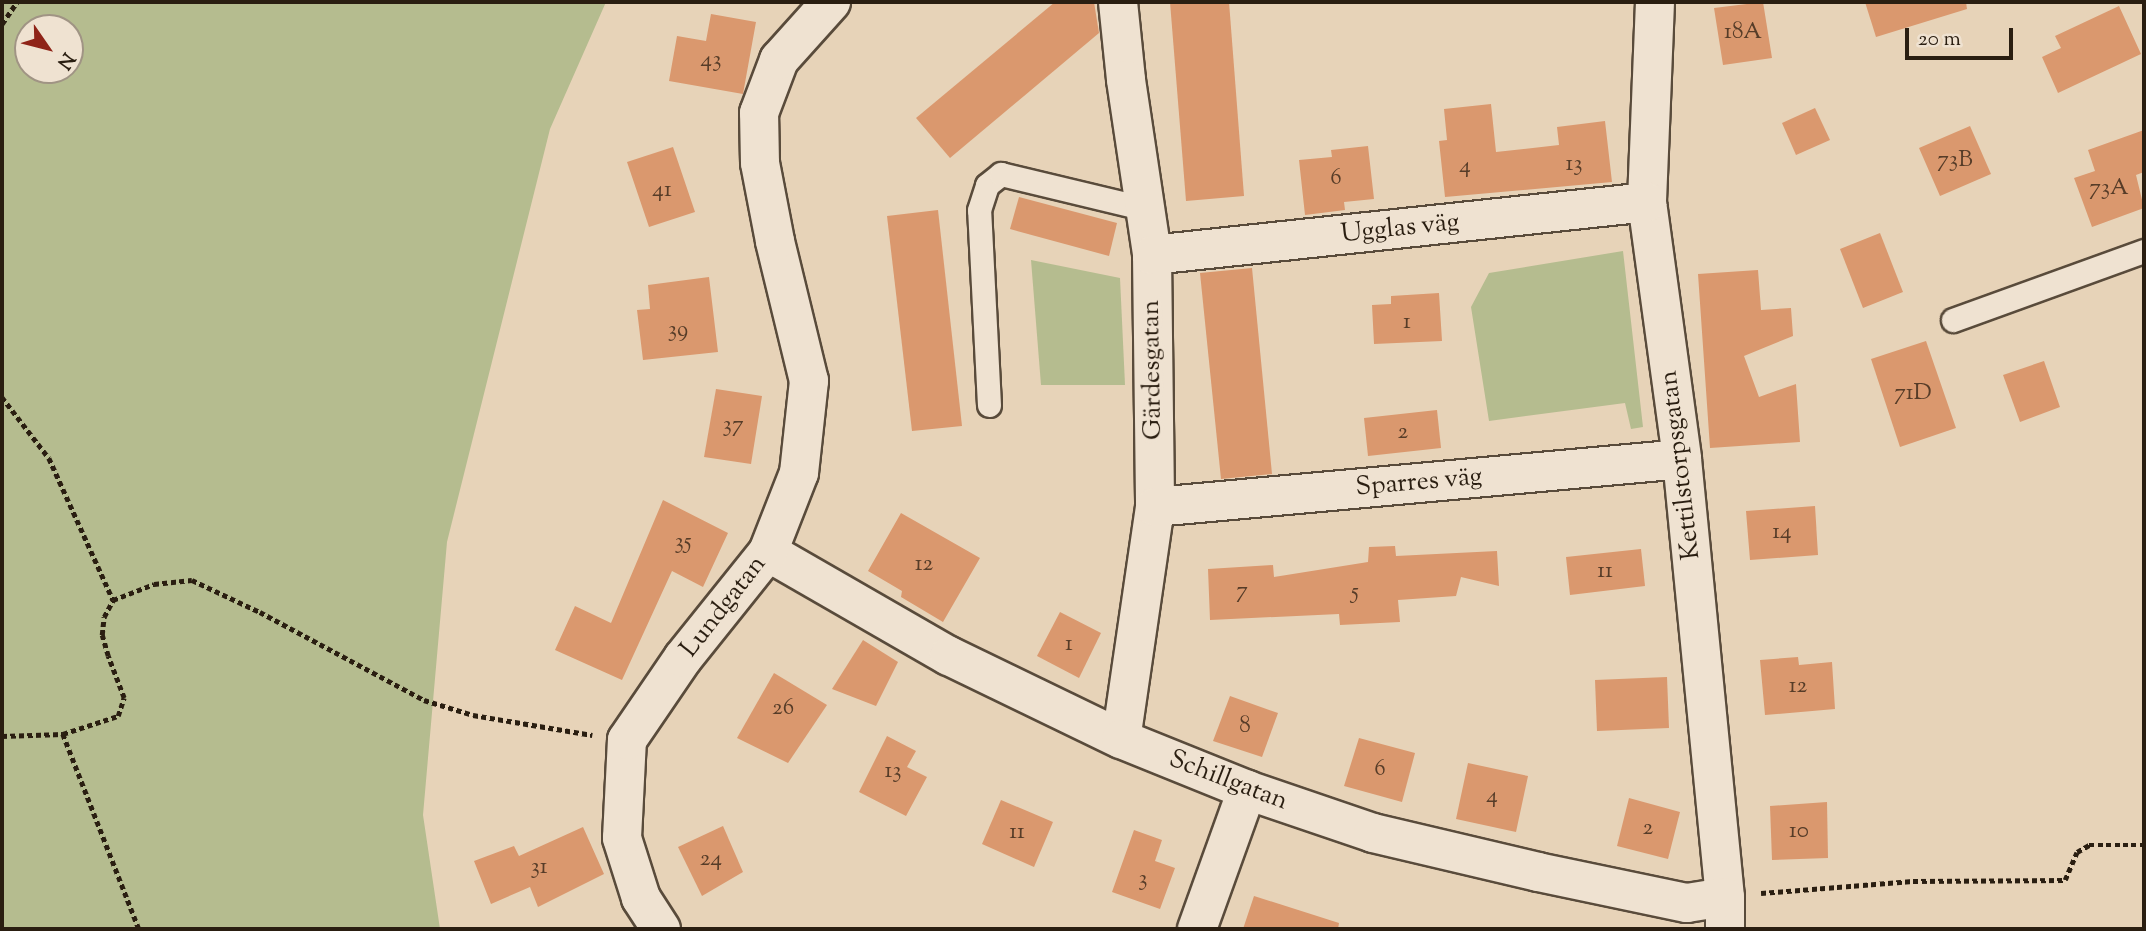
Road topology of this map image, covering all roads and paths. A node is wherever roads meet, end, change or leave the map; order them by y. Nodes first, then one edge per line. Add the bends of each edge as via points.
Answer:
1 (17, 2) edge
2 (831, 2) edge
3 (1118, 2) edge
4 (1655, 2) edge
5 (2, 24) edge
6 (1647, 202) junction
7 (1147, 209) junction
8 (2144, 251) edge
9 (1152, 255) junction
10 (1953, 320) dead end
11 (2, 397) edge
12 (989, 405) dead end
13 (1682, 459) junction
14 (1155, 507) junction
15 (768, 552) junction
16 (113, 600) junction
17 (63, 734) junction
18 (2, 736) edge
19 (1121, 739) junction
20 (627, 740) junction
21 (1247, 790) junction
22 (2144, 845) edge
23 (1725, 913) edge
24 (139, 929) edge
25 (661, 929) edge
26 (1197, 929) edge

1 - 5 path
2 - 15 street, Lundgatan via 779,60 759,113 760,163 809,381 799,473
3 - 7 street, Gärdesgatan
4 - 6 street, Kettilstorpsgatan
6 - 9 street, Ugglas väg
6 - 13 street, Kettilstorpsgatan
7 - 9 street, Gärdesgatan
7 - 12 lane via 1001,174 987,185 979,210
8 - 10 lane
9 - 14 street, Gärdesgatan
11 - 16 path via 49,458
13 - 14 street, Sparres väg
13 - 23 street, Kettilstorpsgatan
14 - 19 street, Gärdesgatan
15 - 19 street, Schillgatan via 949,656
15 - 20 street, Lundgatan via 683,658
16 - 17 path via 102,635 124,698 118,716
16 - 20 path via 154,584 192,580 424,700 473,715
17 - 18 path
17 - 24 path
19 - 21 street, Schillgatan
20 - 25 street via 622,838 641,898
21 - 23 street, Schillgatan via 1373,833
21 - 26 street
22 - 23 path via 2089,845 2077,852 2065,880 1913,881

